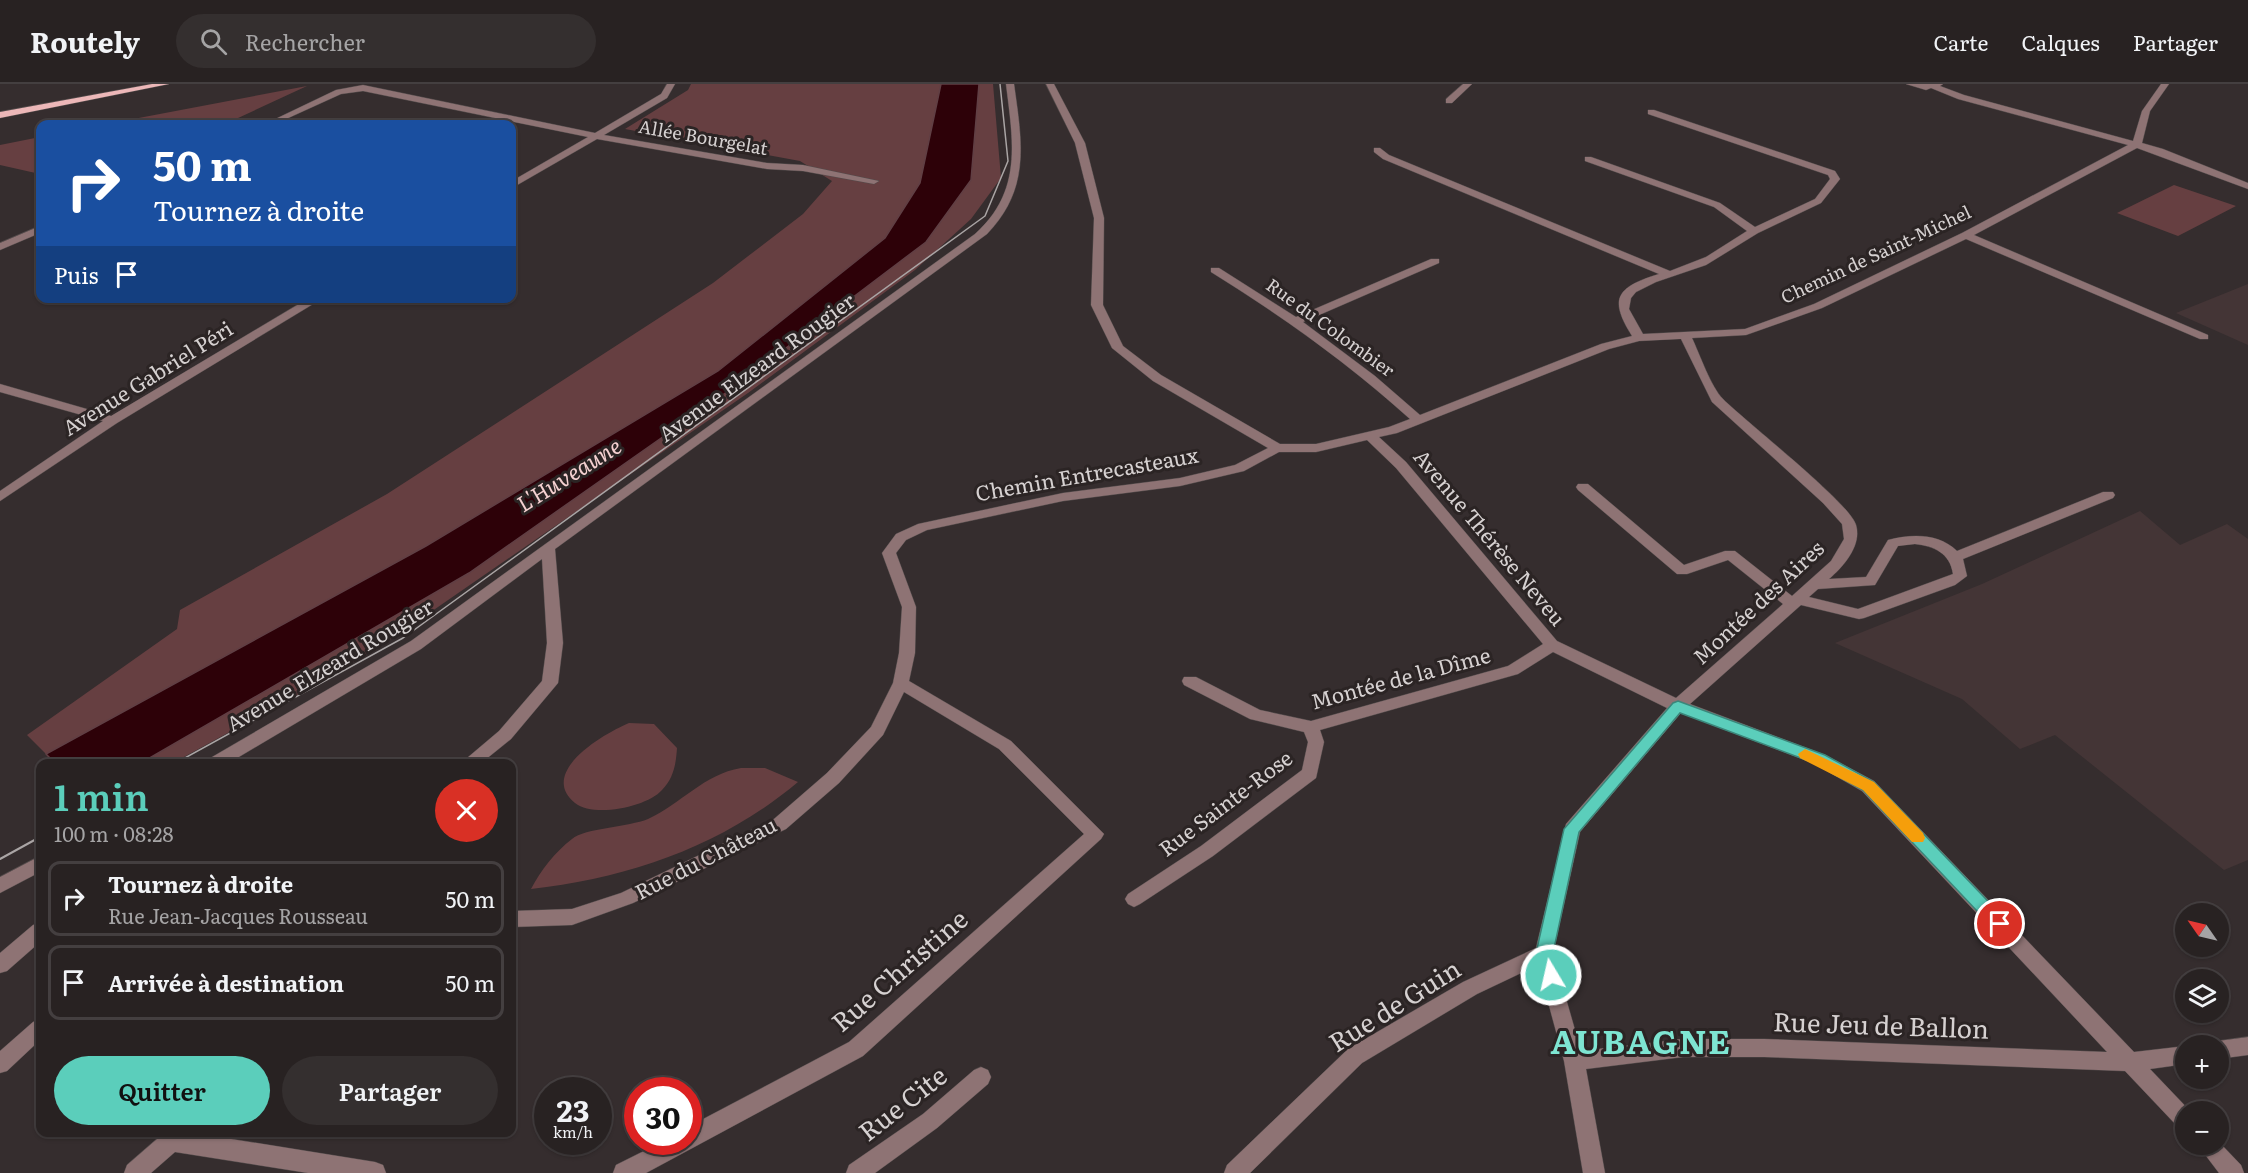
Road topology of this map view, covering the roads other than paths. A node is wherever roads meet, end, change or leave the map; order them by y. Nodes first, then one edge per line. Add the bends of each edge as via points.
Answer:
1 (117, 84) edge
2 (165, 84) edge
3 (671, 84) edge
4 (1010, 84) edge
5 (1050, 84) edge
6 (1468, 84) edge
7 (1910, 84) edge
8 (2165, 84) edge
9 (1936, 85) edge
10 (362, 86) edge
11 (336, 88) edge
12 (1449, 101) dead end
13 (0, 105) edge
14 (1651, 112) dead end
15 (0, 115) edge
16 (276, 120) edge
17 (597, 136) junction
18 (2137, 144) junction
19 (1377, 150) dead end
20 (1588, 159) dead end
21 (874, 181) dead end
22 (516, 183) edge
23 (2248, 186) edge
24 (36, 231) edge
25 (1754, 231) junction
26 (1966, 235) junction
27 (0, 247) edge
28 (1435, 261) dead end
29 (1215, 270) dead end
30 (1668, 274) junction
31 (310, 303) edge
32 (1294, 322) junction
33 (1685, 336) junction
34 (2204, 337) dead end
35 (1639, 338) junction
36 (0, 388) edge
37 (113, 420) junction
38 (1419, 420) junction
39 (1370, 436) junction
40 (1278, 448) junction
41 (1583, 487) dead end
42 (2109, 495) dead end
43 (0, 497) edge
44 (902, 537) joint
45 (548, 547) junction
46 (1957, 556) junction
47 (1814, 584) junction
48 (1795, 602) junction
49 (1552, 645) junction
50 (1190, 681) dead end
51 (901, 683) junction
52 (1678, 706) junction
53 (1311, 727) junction
54 (222, 759) edge
55 (474, 759) edge
56 (36, 865) edge
57 (0, 886) edge
58 (1134, 899) dead end
59 (516, 919) edge
60 (36, 934) edge
61 (1545, 953) junction
62 (0, 965) edge
63 (36, 1032) edge
64 (2248, 1046) edge
65 (2229, 1049) edge
66 (2175, 1056) edge
67 (1574, 1061) junction
68 (2131, 1062) junction
69 (0, 1064) edge
70 (981, 1077) dead end
71 (2175, 1109) edge
72 (702, 1131) edge
73 (176, 1137) edge
74 (658, 1155) edge
75 (2217, 1155) edge
76 (135, 1173) edge
77 (375, 1173) edge
78 (624, 1173) edge
79 (857, 1173) edge
80 (1235, 1173) edge
81 (1593, 1173) edge
82 (2234, 1173) edge

1 - 13 main road
2 - 15 main road
3 - 17 street via 664,96
4 - 45 street, Avenue Elzeard Rougier via 1018,163 1014,184 987,228
5 - 40 street via 1080,143 1099,218 1097,305 1118,348 1157,378
6 - 12 street
7 - 9 street
8 - 18 street via 2146,111
9 - 18 street via 1961,97
10 - 11 street
10 - 17 street, Allée Bourgelat
11 - 16 street
14 - 25 street via 1832,173 1835,179 1818,201
17 - 21 street, Allée Bourgelat
17 - 22 street
18 - 23 street
18 - 26 street, Chemin de Saint-Michel
19 - 30 street
20 - 25 street via 1717,205
24 - 27 street
25 - 30 street via 1736,246 1691,268
26 - 33 street, Chemin de Saint-Michel via 1818,306 1746,332
26 - 34 street
28 - 32 street
29 - 32 street, Rue du Colombier
30 - 35 street via 1637,286 1627,295 1623,304 1626,316
31 - 37 street, Avenue Gabriel Péri
32 - 38 street, Rue du Colombier
33 - 35 street, Chemin de Saint-Michel
33 - 47 street, Montée des Aires via 1716,399 1849,523 1851,539 1837,564
35 - 38 street, Chemin de Saint-Michel via 1605,346
36 - 37 street
37 - 43 street, Avenue Gabriel Péri
38 - 39 street, Chemin de Saint-Michel
39 - 40 street, Chemin de Saint-Michel via 1316,448
39 - 49 street, Avenue Thérèse Neveu via 1401,465
40 - 44 street, Chemin Entrecasteaux via 1239,468 1206,476 1063,497 923,527
41 - 48 street via 1682,571 1730,554
42 - 46 street
44 - 51 street, Rue du Château via 889,553 909,607
45 - 54 street, Avenue Elzeard Rougier via 416,645
45 - 55 street via 555,643 550,683 505,735
46 - 47 street via 1934,543 1907,538 1893,543 1870,582
46 - 48 street via 1960,576 1950,582 1859,614
47 - 48 street, Montée des Aires
48 - 52 street, Montée des Aires
49 - 52 street, Avenue Thérèse Neveu
49 - 53 street, Montée de la Dîme via 1513,670
50 - 53 street, Montée de la Dîme via 1256,715
51 - 59 street, Rue du Château via 877,730 833,778 780,824 627,898 572,917
51 - 72 street, Rue Christine via 1005,745 1095,834 856,1049
52 - 61 street, Montée des Aires via 1572,829
52 - 68 street, Avenue Thérèse Neveu via 1819,759 1868,786
53 - 58 street, Rue Sainte-Rose via 1316,742 1310,773
56 - 57 street
60 - 62 street
61 - 67 street
61 - 80 street, Rue de Guin via 1470,988 1355,1056
63 - 69 street
64 - 65 street
66 - 68 street, Rue Jeu de Ballon
67 - 68 street, Rue Jeu de Ballon via 1683,1048 1764,1048
67 - 81 street
68 - 71 street, Avenue Thérèse Neveu
70 - 79 street, Rue Cite via 930,1121
73 - 76 street
73 - 77 street
74 - 78 street
75 - 82 street

